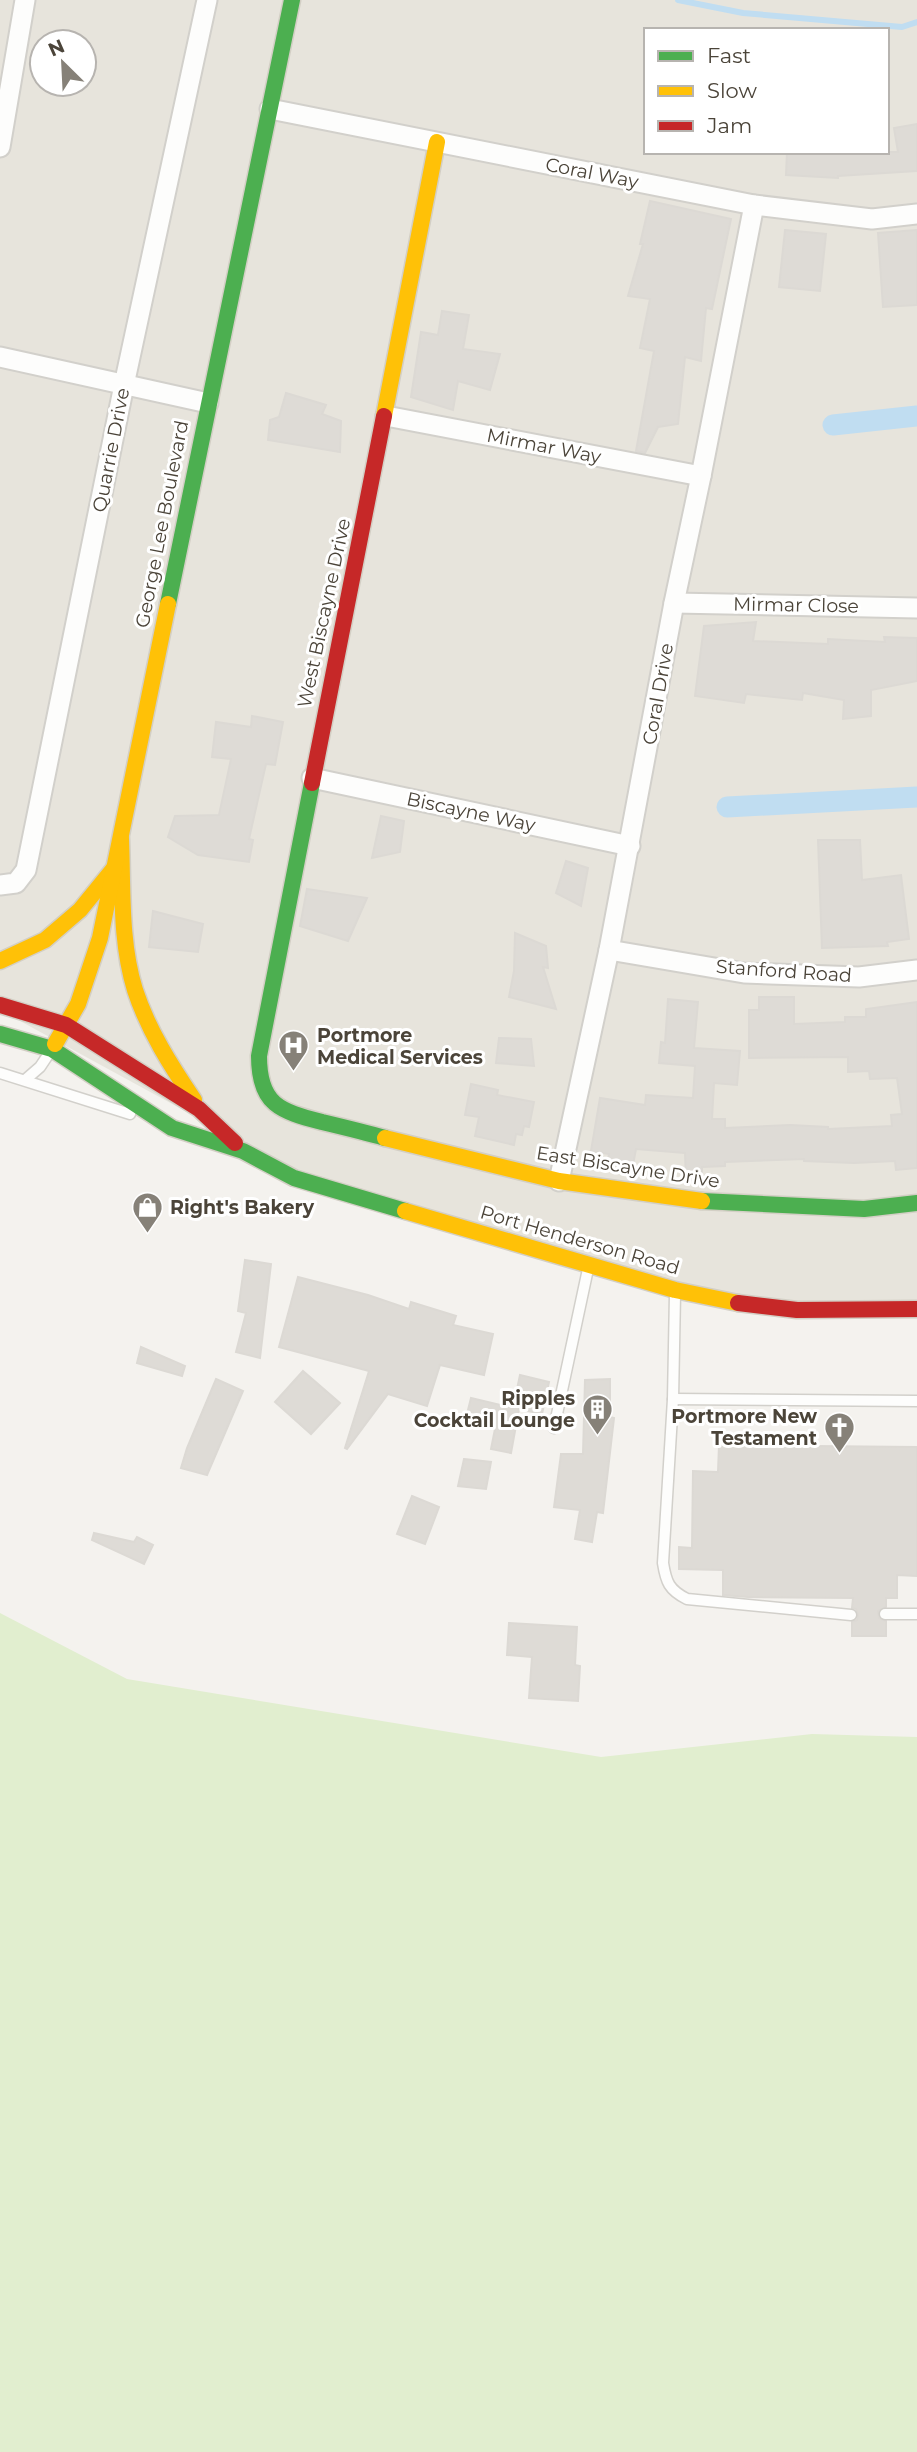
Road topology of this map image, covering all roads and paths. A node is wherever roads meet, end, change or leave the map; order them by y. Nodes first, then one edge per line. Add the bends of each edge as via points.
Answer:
1 (25, 0) edge
2 (207, 0) edge
3 (292, 0) edge
4 (5, 80) edge
5 (270, 109) junction
6 (437, 142) junction
7 (0, 147) edge
8 (754, 205) junction
9 (917, 214) edge
10 (0, 357) edge
11 (124, 385) junction
12 (208, 403) junction
13 (386, 416) junction
14 (701, 476) junction
15 (674, 603) junction
16 (917, 608) edge
17 (312, 778) junction
18 (121, 839) junction
19 (630, 846) junction
20 (115, 867) junction
21 (0, 885) edge
22 (609, 950) junction
23 (0, 961) edge
24 (917, 970) edge
25 (0, 1005) edge
26 (66, 1025) junction
27 (0, 1034) edge
28 (52, 1049) junction
29 (0, 1073) edge
30 (25, 1080) junction
31 (265, 1090) joint
32 (199, 1109) junction
33 (172, 1128) junction
34 (243, 1150) junction
35 (559, 1181) junction
36 (917, 1203) edge
37 (589, 1265) junction
38 (675, 1290) junction
39 (917, 1309) edge
40 (673, 1399) junction
41 (917, 1401) edge
42 (554, 1428) dead end
43 (885, 1614) dead end
44 (917, 1614) edge
45 (851, 1615) dead end

1 - 4 street
2 - 11 street, Quarrie Drive
3 - 5 main road, George Lee Boulevard
4 - 7 street
5 - 6 street, Coral Way
5 - 12 main road, George Lee Boulevard
6 - 8 street, Coral Way
6 - 13 main road, West Biscayne Drive
8 - 9 street, Coral Way via 872,219
8 - 14 street, Coral Drive
10 - 11 street
11 - 12 street
11 - 21 street, Quarrie Drive via 26,870 16,883
12 - 18 main road, George Lee Boulevard
13 - 14 street, Mirmar Way
13 - 17 main road, West Biscayne Drive
14 - 15 street, Coral Drive
15 - 16 street, Mirmar Close
15 - 19 street, Coral Drive
17 - 19 street, Biscayne Way
17 - 31 main road, West Biscayne Drive via 259,1056 258,1074
18 - 20 main road, George Lee Boulevard
18 - 32 main road via 128,953 135,990 169,1061
19 - 22 street, Coral Drive
20 - 23 main road via 80,910 45,940
20 - 26 main road, George Lee Boulevard via 100,938
22 - 24 street, Stanford Road via 744,973 859,977
22 - 35 street, Coral Drive
25 - 26 main road, Port Henderson Road
26 - 28 main road, George Lee Boulevard
26 - 32 main road, Port Henderson Road
27 - 28 main road, Port Henderson Road
28 - 30 lane
28 - 33 main road, Port Henderson Road
29 - 30 lane
30 - 33 lane
31 - 35 main road, East Biscayne Drive via 287,1113
32 - 34 main road, Port Henderson Road
33 - 34 main road, Port Henderson Road
34 - 37 main road, Port Henderson Road via 294,1178
35 - 36 main road, East Biscayne Drive via 707,1202 864,1209
37 - 38 main road, Port Henderson Road
37 - 42 lane
38 - 39 main road, Port Henderson Road via 797,1310
38 - 40 lane
40 - 41 lane
40 - 45 lane via 663,1563 673,1592 687,1599
43 - 44 lane

